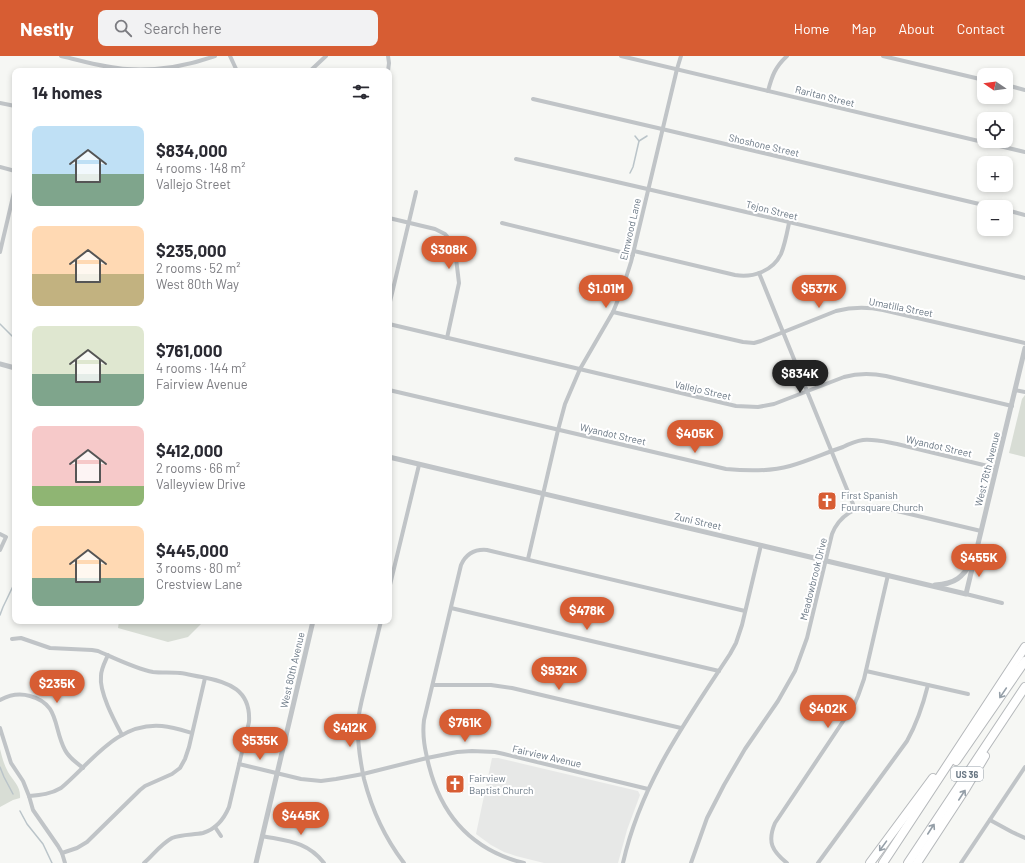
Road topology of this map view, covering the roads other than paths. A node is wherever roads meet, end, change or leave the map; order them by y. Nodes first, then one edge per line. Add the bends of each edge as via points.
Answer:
1 (61, 56) edge
2 (215, 56) edge
3 (230, 56) edge
4 (326, 56) edge
5 (388, 56) edge
6 (621, 56) edge
7 (681, 56) edge
8 (787, 56) edge
9 (883, 56) edge
10 (115, 68) edge
11 (160, 68) edge
12 (236, 68) edge
13 (313, 68) edge
14 (388, 68) edge
15 (677, 69) junction
16 (977, 78) edge
17 (1013, 87) edge
18 (1025, 90) edge
19 (768, 91) junction
20 (533, 99) dead end
21 (0, 103) edge
22 (12, 105) edge
23 (662, 129) junction
24 (1025, 152) edge
25 (516, 159) dead end
26 (0, 168) edge
27 (12, 170) edge
28 (648, 189) junction
29 (416, 192) dead end
30 (12, 201) edge
31 (977, 203) edge
32 (1013, 212) edge
33 (1025, 215) edge
34 (392, 219) edge
35 (409, 223) junction
36 (502, 223) dead end
37 (789, 223) junction
38 (0, 252) edge
39 (633, 253) junction
40 (759, 273) junction
41 (1025, 278) edge
42 (392, 294) edge
43 (613, 312) junction
44 (392, 325) edge
45 (784, 332) junction
46 (447, 338) junction
47 (1025, 343) edge
48 (1025, 348) edge
49 (0, 364) edge
50 (12, 367) edge
51 (580, 369) junction
52 (1015, 390) junction
53 (392, 391) edge
54 (808, 391) junction
55 (1025, 392) edge
56 (1012, 406) junction
57 (558, 430) junction
58 (832, 450) junction
59 (392, 458) edge
60 (419, 464) junction
61 (996, 468) junction
62 (543, 494) junction
63 (855, 509) junction
64 (981, 531) junction
65 (0, 534) edge
66 (761, 545) junction
67 (0, 550) edge
68 (975, 558) junction
69 (528, 559) junction
70 (825, 561) junction
71 (888, 575) junction
72 (392, 576) edge
73 (929, 585) junction
74 (966, 594) junction
75 (1002, 603) dead end
76 (451, 608) junction
77 (745, 611) junction
78 (312, 624) edge
79 (380, 624) edge
80 (12, 639) dead end
81 (1025, 647) edge
82 (108, 655) junction
83 (1025, 661) edge
84 (866, 670) junction
85 (719, 671) junction
86 (205, 678) junction
87 (433, 685) junction
88 (928, 685) junction
89 (1025, 688) edge
90 (968, 694) dead end
91 (0, 700) edge
92 (989, 702) junction
93 (0, 728) edge
94 (681, 728) junction
95 (192, 733) junction
96 (122, 735) junction
97 (427, 758) junction
98 (239, 764) junction
99 (83, 768) junction
100 (1025, 768) edge
101 (277, 773) junction
102 (363, 774) junction
103 (648, 789) junction
104 (29, 796) junction
105 (990, 820) junction
106 (215, 827) junction
107 (222, 836) dead end
108 (262, 836) junction
109 (1025, 838) edge
110 (897, 841) junction
111 (62, 853) junction
112 (65, 863) edge
113 (145, 863) edge
114 (256, 863) edge
115 (324, 863) edge
116 (404, 863) edge
117 (524, 863) edge
118 (623, 863) edge
119 (691, 863) edge
120 (787, 863) edge
121 (818, 863) edge
122 (870, 863) edge
123 (882, 863) edge
124 (912, 863) edge
125 (961, 863) edge

1 - 10 street
2 - 11 street via 186,65
3 - 12 street
4 - 13 street
5 - 14 street
6 - 15 street, Raritan Street
7 - 15 street, Elmwood Lane
8 - 19 street via 776,69
9 - 16 street
15 - 19 street, Raritan Street
15 - 23 street, Elmwood Lane
17 - 18 street
19 - 24 street, Raritan Street
20 - 23 street, Shoshone Street
21 - 22 street
23 - 28 street, Elmwood Lane
23 - 31 street, Shoshone Street
25 - 28 street, Tejon Street
26 - 27 street
28 - 37 street, Tejon Street
28 - 39 street, Elmwood Lane
29 - 35 street
30 - 38 street
32 - 33 street
34 - 35 street
35 - 42 street
35 - 46 street via 441,232 454,246 459,287
36 - 39 street
37 - 40 street via 778,258 775,263
37 - 41 street, Tejon Street
39 - 40 street via 735,275
39 - 43 street, Elmwood Lane
40 - 45 street
43 - 45 street, Umatilla Street via 743,342 757,343
43 - 51 street, Elmwood Lane
44 - 46 street, Vallejo Street
45 - 47 street, Umatilla Street via 836,311 864,308 883,310
45 - 54 street
46 - 51 street, Vallejo Street
48 - 52 street, West 76th Avenue
49 - 50 street
51 - 54 street, Vallejo Street via 741,407 774,404
51 - 57 street, Elmwood Lane
52 - 55 street
52 - 56 street, West 76th Avenue
53 - 57 street, Wyandot Street
54 - 56 street, Vallejo Street via 844,377 868,373
54 - 58 street
56 - 61 street, West 76th Avenue
57 - 58 street, Wyandot Street via 706,465 743,471 785,467
57 - 62 street, Elmwood Lane
58 - 61 street, Wyandot Street via 860,441 874,440
58 - 63 street
59 - 60 street, Zuni Street
60 - 62 street, Zuni Street
60 - 72 street
61 - 64 street, West 76th Avenue
62 - 66 street, Zuni Street
62 - 69 street, Elmwood Lane
63 - 64 street via 876,506
63 - 70 street, Meadowbrook Drive via 838,523 832,534
64 - 68 street, West 76th Avenue
65 - 67 street via 6,537
66 - 70 street, Zuni Street
66 - 77 street
68 - 73 street via 959,579 946,584
68 - 74 street, West 76th Avenue
69 - 76 street via 487,550 476,551 466,557 461,565
69 - 77 street
70 - 71 street, Zuni Street
70 - 119 street, Meadowbrook Drive via 807,638 795,671 724,785 707,818
71 - 73 street, Zuni Street
71 - 84 street
73 - 74 street, Zuni Street
74 - 75 street, Zuni Street
76 - 85 street
76 - 87 street
77 - 85 street via 736,643
78 - 101 street, West 80th Avenue
79 - 102 street via 358,720 358,747
80 - 82 street via 21,638 50,648 92,650
81 - 92 highway, US 36
82 - 86 street via 145,670
82 - 96 street via 101,675 102,687 108,707
83 -> 110 highway via 944,779
84 - 88 street
84 - 120 street via 854,705 772,828 772,846
85 - 94 street
86 - 95 street
86 - 98 street via 229,684 238,691 246,703 250,715
87 - 94 street via 491,685 512,688
87 - 97 street via 423,730
88 - 90 street
88 - 121 street via 922,708 907,741
124 -> 89 highway via 966,788
91 - 99 street via 24,695 45,703 52,712 65,750
92 - 110 highway, US 36
92 -> 122 highway
93 - 104 street via 11,763
94 - 103 street
95 - 96 street via 171,727 151,726 131,730
95 - 111 street via 185,759 177,771 145,786 87,842
96 - 99 street via 103,748
97 - 102 street, Fairview Avenue
97 - 103 street, Fairview Avenue via 457,752 495,752
97 - 117 street via 433,782 441,799 461,827 487,849
98 - 101 street, Fairview Avenue
98 - 106 street via 229,807
99 - 104 street via 57,790
100 - 105 street
101 - 102 street, Fairview Avenue via 322,781
101 - 108 street, West 80th Avenue
102 - 116 street via 380,826
103 - 118 street via 633,825
104 - 111 street via 34,813
105 - 109 street
105 - 125 street
106 - 107 street
106 - 113 street via 203,833 180,836 166,842
108 - 114 street, West 80th Avenue
108 - 115 street via 306,847 316,853
110 - 123 highway, US 36
111 - 112 street

